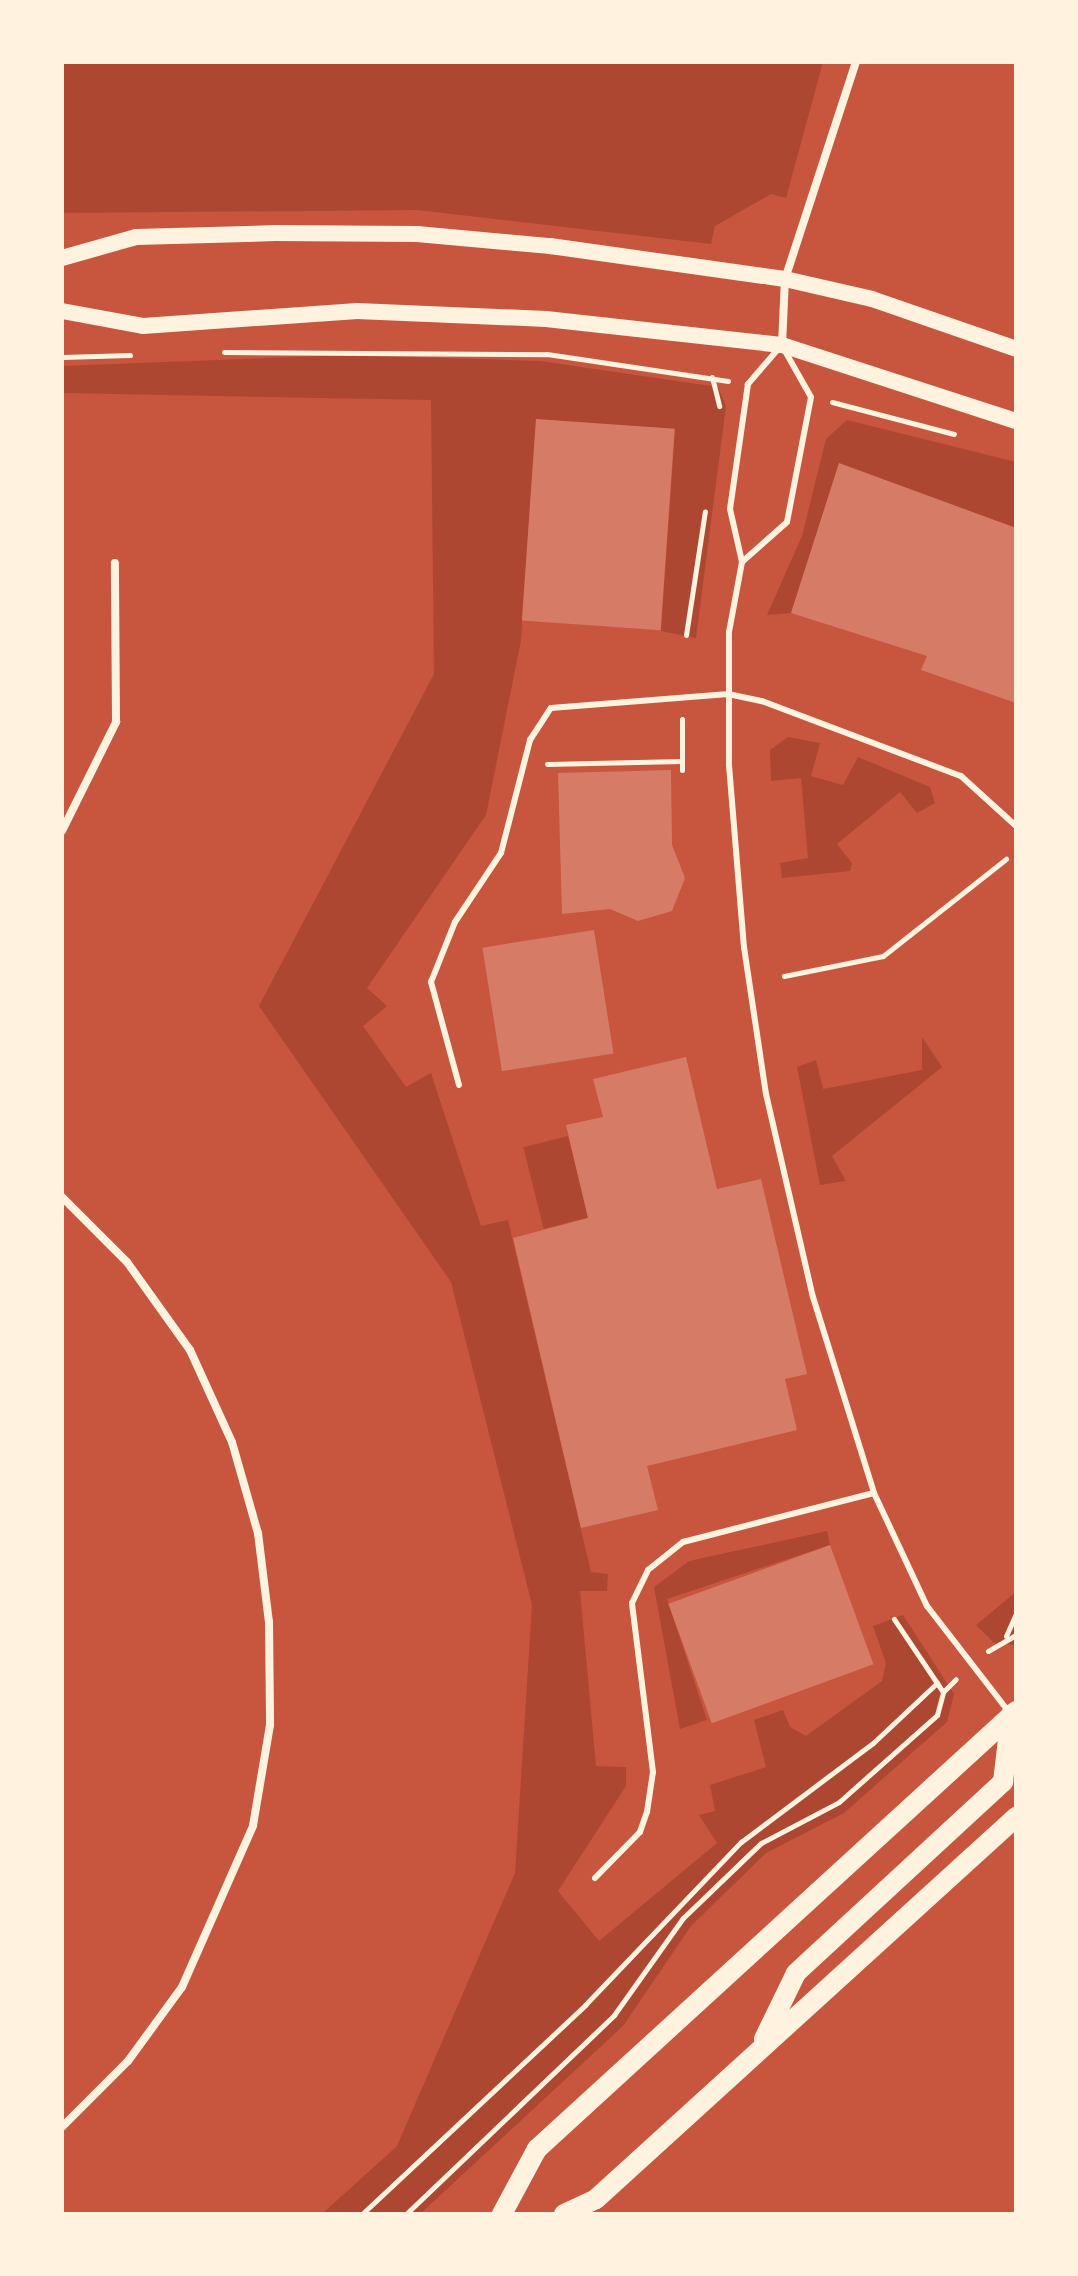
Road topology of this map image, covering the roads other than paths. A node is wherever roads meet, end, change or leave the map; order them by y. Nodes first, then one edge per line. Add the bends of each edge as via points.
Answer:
1 (856, 62) edge
2 (62, 258) edge
3 (785, 279) junction
4 (62, 311) edge
5 (782, 345) junction
6 (1016, 349) edge
7 (1016, 421) edge
8 (742, 562) junction
9 (115, 563) dead end
10 (728, 694) junction
11 (1016, 826) edge
12 (62, 831) edge
13 (459, 1085) dead end
14 (62, 1197) edge
15 (874, 1493) junction
16 (1014, 1712) edge
17 (1016, 1817) edge
18 (595, 1878) dead end
19 (758, 2050) junction
20 (62, 2127) edge
21 (502, 2214) edge
22 (564, 2214) edge

1 - 3 street
2 - 3 main road via 136,237 417,234
3 - 5 street
3 - 6 main road via 872,299
4 - 5 main road via 143,326 357,311 546,319
5 - 7 main road
5 - 8 lane via 748,384 730,509
5 - 8 lane via 811,397 787,522
8 - 10 lane
9 - 12 street via 116,722
10 - 11 lane via 932,762 981,789
10 - 13 lane via 551,708 538,721 501,853 455,922 431,982
10 - 15 lane via 739,901 766,1094 817,1312
14 - 20 street via 127,1262 190,1350 232,1442 258,1533 269,1622 270,1725 253,1826 182,1987 128,2061
15 - 16 lane via 927,1606
15 - 18 lane via 683,1542 648,1570 632,1603 653,1772 647,1812 640,1832
16 - 19 main road via 1003,1782 796,1973
16 - 21 main road via 537,2149
17 - 19 main road
19 - 22 main road via 596,2199

